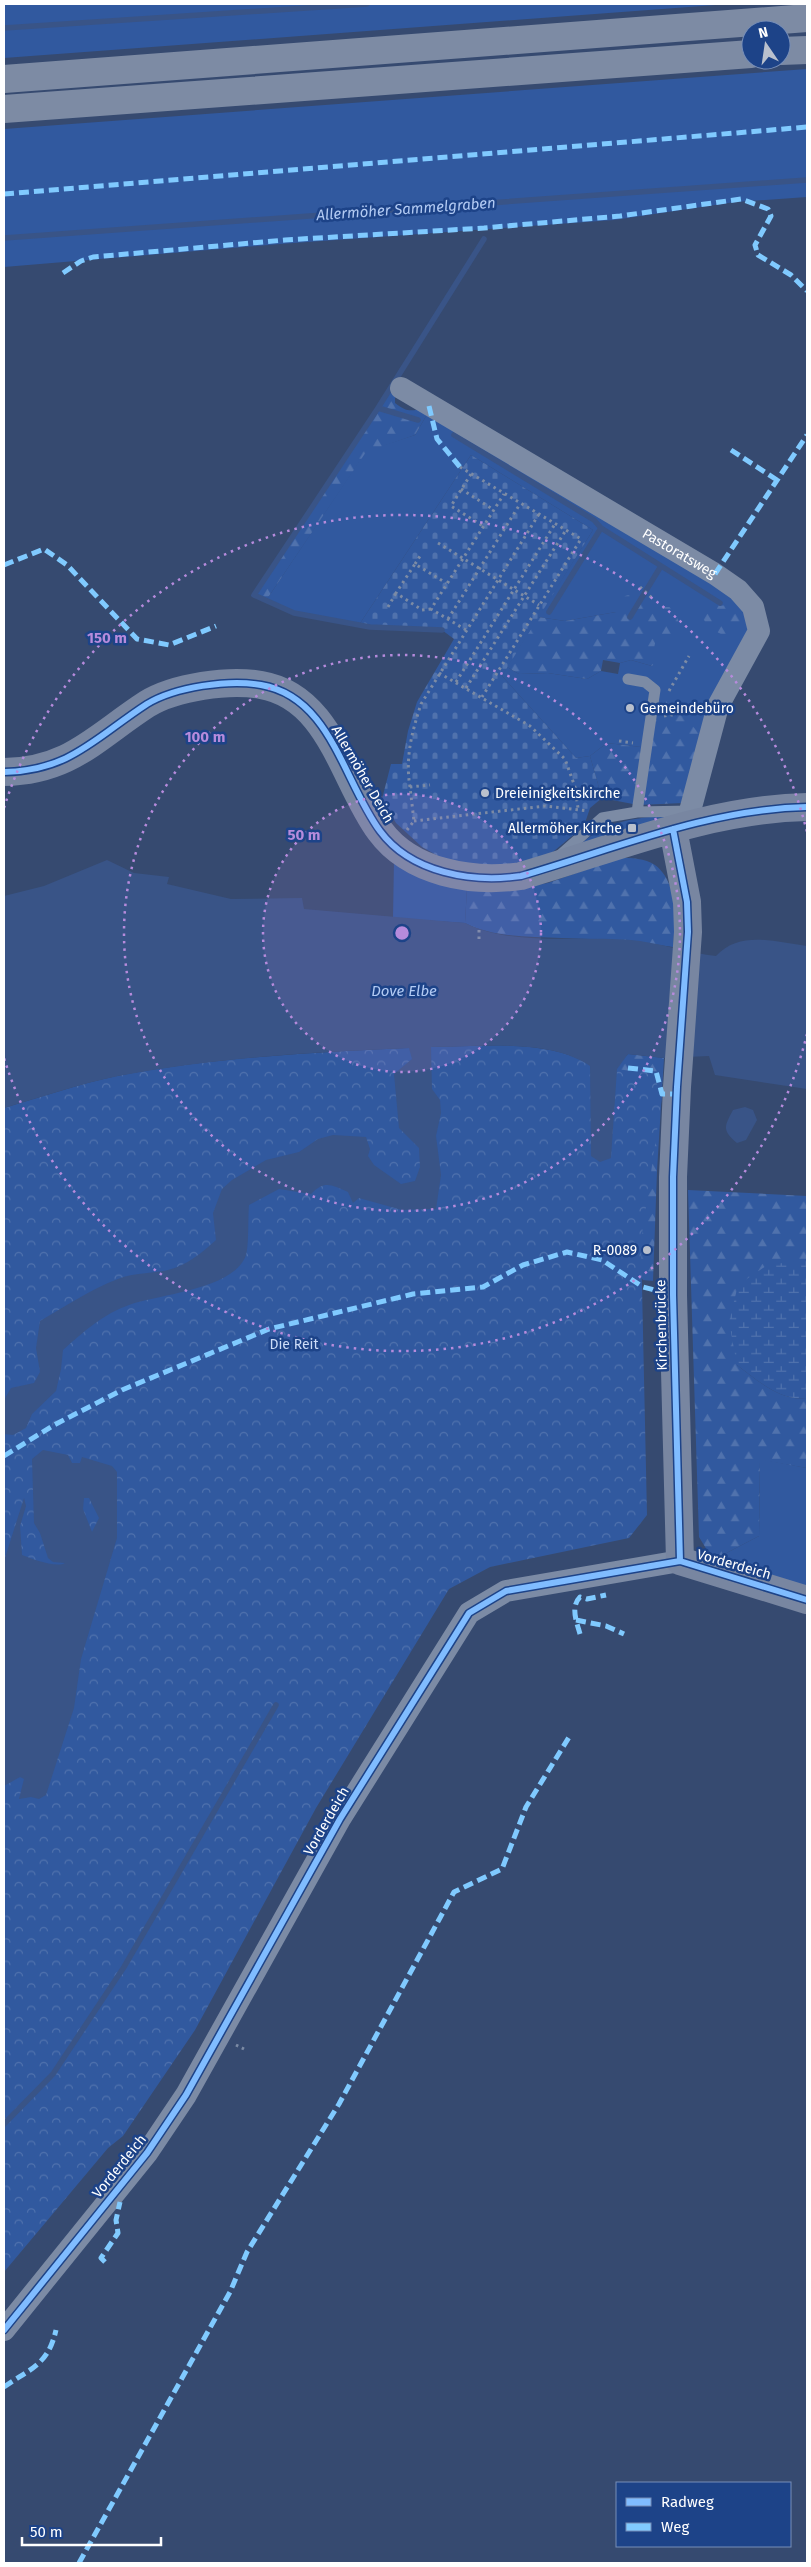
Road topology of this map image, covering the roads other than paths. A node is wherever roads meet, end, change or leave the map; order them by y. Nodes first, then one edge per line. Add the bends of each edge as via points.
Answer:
1 (807, 18) edge
2 (807, 50) edge
3 (791, 51) edge
4 (741, 55) edge
5 (4, 79) edge
6 (4, 109) edge
7 (401, 388) dead end
8 (628, 679) dead end
9 (4, 772) edge
10 (807, 807) edge
11 (637, 812) junction
12 (685, 821) junction
13 (545, 869) junction
14 (680, 1561) junction
15 (807, 1600) edge
16 (4, 2330) edge

1 - 5 highway
2 - 3 highway
4 - 6 highway
7 - 12 street, Pastoratsweg via 715,574 738,590 753,607 759,631 718,706
8 - 11 lane via 645,682 655,690
9 - 13 street, Allermöher Deich via 52,765 77,754 148,704 168,694 212,685 259,684 292,695 310,709 380,830 396,848 427,867 465,877 500,879
10 - 12 street, Allermöher Deich
11 - 12 lane
11 - 13 lane via 602,818
12 - 13 street, Allermöher Deich
12 - 14 street, Kirchenbrücke via 688,932 672,1177
14 - 15 street, Vorderdeich
14 - 16 street, Vorderdeich via 506,1591 468,1613 340,1819 186,2095 147,2153

